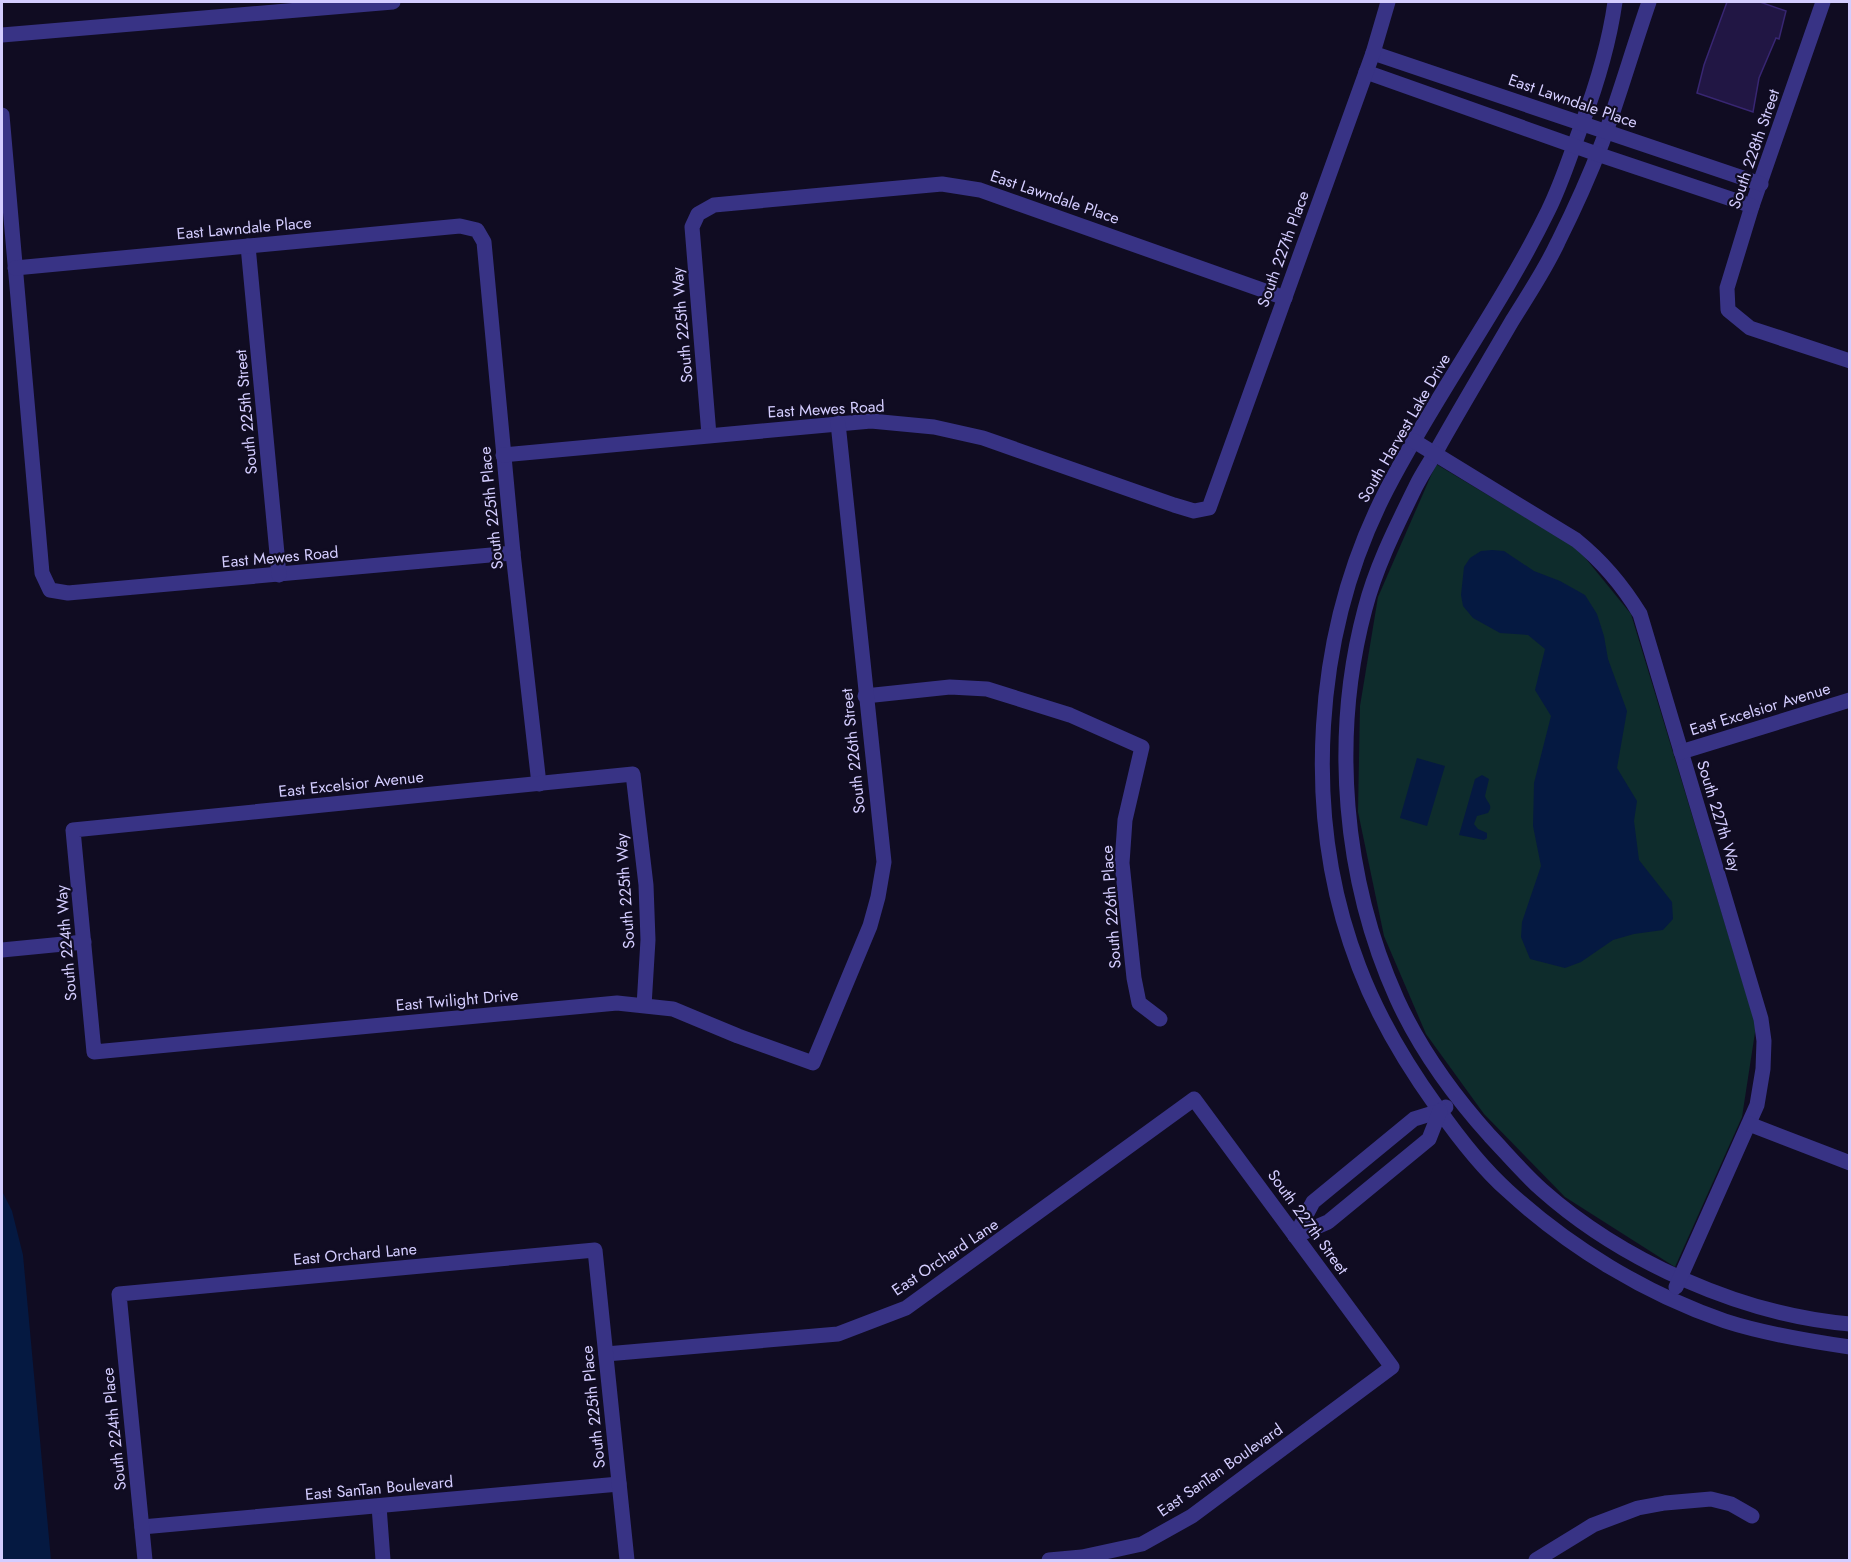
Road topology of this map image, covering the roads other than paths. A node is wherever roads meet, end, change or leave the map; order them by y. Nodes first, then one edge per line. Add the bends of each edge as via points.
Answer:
1 (393, 2) edge
2 (1388, 2) edge
3 (1615, 2) edge
4 (1649, 2) edge
5 (1823, 2) edge
6 (2, 35) edge
7 (1374, 52) junction
8 (1366, 72) junction
9 (2, 115) edge
10 (1582, 123) junction
11 (1606, 132) junction
12 (1574, 146) junction
13 (3, 154) edge
14 (1597, 154) junction
15 (1761, 184) junction
16 (1752, 206) junction
17 (698, 214) joint
18 (477, 230) joint
19 (248, 246) junction
20 (15, 268) junction
21 (1285, 298) junction
22 (1850, 361) edge
23 (838, 423) junction
24 (709, 435) junction
25 (1414, 441) junction
26 (1435, 453) junction
27 (503, 455) junction
28 (1209, 508) joint
29 (513, 553) junction
30 (279, 575) junction
31 (865, 696) junction
32 (1850, 700) edge
33 (1681, 752) junction
34 (633, 774) joint
35 (539, 784) junction
36 (73, 830) joint
37 (84, 942) junction
38 (2, 950) edge
39 (644, 1006) junction
40 (1160, 1019) dead end
41 (94, 1052) joint
42 (813, 1063) joint
43 (1458, 1098) junction
44 (1194, 1099) joint
45 (1440, 1111) junction
46 (1749, 1124) junction
47 (1850, 1163) edge
48 (1360, 1164) junction
49 (1376, 1184) junction
50 (1295, 1236) junction
51 (595, 1250) joint
52 (1679, 1278) junction
53 (119, 1294) joint
54 (1671, 1298) junction
55 (1850, 1324) edge
56 (1850, 1347) edge
57 (606, 1354) junction
58 (1392, 1367) joint
59 (619, 1484) junction
60 (379, 1506) junction
61 (1752, 1516) dead end
62 (141, 1527) junction
63 (1082, 1559) edge
64 (145, 1560) edge
65 (383, 1560) edge
66 (627, 1560) edge
67 (1049, 1560) edge
68 (1536, 1560) edge

1 - 6 street
2 - 7 street, South 227th Place
3 - 10 street, South Harvest Lake Drive via 1597,83
4 - 11 street
5 - 15 street, South 228th Street
7 - 8 street, South 227th Place
7 - 10 street, East Lawndale Place
8 - 12 street
8 - 21 street, South 227th Place
9 - 13 street
10 - 11 street, East Lawndale Place
10 - 12 street, South Harvest Lake Drive
11 - 14 street
11 - 15 street, East Lawndale Place
12 - 14 street
12 - 25 street, South Harvest Lake Drive via 1549,210
13 - 20 street
14 - 16 street
14 - 26 street via 1557,245
15 - 16 street, South 228th Street
16 - 22 street, South 228th Street via 1727,288 1728,310 1750,328
17 - 21 street, East Lawndale Place via 714,205 942,184 980,190
17 - 24 street, South 225th Way via 692,227
18 - 19 street, East Lawndale Place via 460,226
18 - 27 street, South 225th Place via 484,242
19 - 20 street, East Lawndale Place
19 - 30 street, South 225th Street
20 - 30 street, East Mewes Road via 42,573 50,590 68,593
21 - 28 street, South 227th Place
23 - 24 street, East Mewes Road
23 - 28 street, East Mewes Road via 871,421 934,427 983,438 1174,505 1194,511
23 - 31 street, South 226th Street
24 - 27 street, East Mewes Road
25 - 26 street, South 227th Way
25 - 45 street, South Harvest Lake Drive via 1365,535 1341,612 1325,699 1322,768 1330,861 1359,968 1377,1010
26 - 33 street, South 227th Way via 1576,540 1626,592 1640,614
26 - 43 street via 1383,556 1364,610 1350,690 1346,777 1354,856 1384,966 1419,1039
27 - 29 street, South 225th Place
29 - 30 street, East Mewes Road
29 - 35 street, South 225th Place
31 - 40 street, South 226th Place via 950,687 987,689 1071,716 1142,747 1125,820 1122,863 1139,1003
31 - 42 street, South 226th Street via 884,862 870,926
32 - 33 street, East Excelsior Avenue
33 - 46 street, South 227th Way via 1761,1019 1762,1069 1757,1105
34 - 35 street, East Excelsior Avenue
34 - 39 street, South 225th Way via 646,885
35 - 36 street, East Excelsior Avenue
36 - 37 street, South 224th Way
37 - 38 street
37 - 41 street, South 224th Way
39 - 41 street, East Twilight Drive via 617,1004
39 - 42 street, East Twilight Drive via 673,1009
43 - 45 street
43 - 52 street via 1545,1193 1600,1233
44 - 50 street, South 227th Street
44 - 57 street, East Orchard Lane via 906,1308 838,1334
45 - 48 street via 1414,1119
45 - 49 street via 1429,1139
45 - 54 street, South Harvest Lake Drive via 1507,1191 1567,1239
46 - 47 street
46 - 52 street, South 227th Way
48 - 49 street
48 - 50 street via 1313,1202
49 - 50 street via 1328,1222
50 - 58 street, South 227th Street
51 - 53 street, East Orchard Lane
51 - 57 street, South 225th Place
52 - 54 street, South 227th Way
52 - 55 street via 1754,1305 1803,1318
53 - 62 street, South 224th Place
54 - 56 street, South Harvest Lake Drive via 1759,1330
57 - 59 street, South 225th Place
58 - 63 street, East SanTan Boulevard via 1192,1516 1142,1544
59 - 60 street, East SanTan Boulevard
59 - 66 street, South 225th Place
60 - 62 street, East SanTan Boulevard
60 - 65 street
61 - 68 street via 1731,1504 1711,1499 1638,1508 1593,1525
62 - 64 street, South 224th Place
63 - 67 street, East SanTan Boulevard

